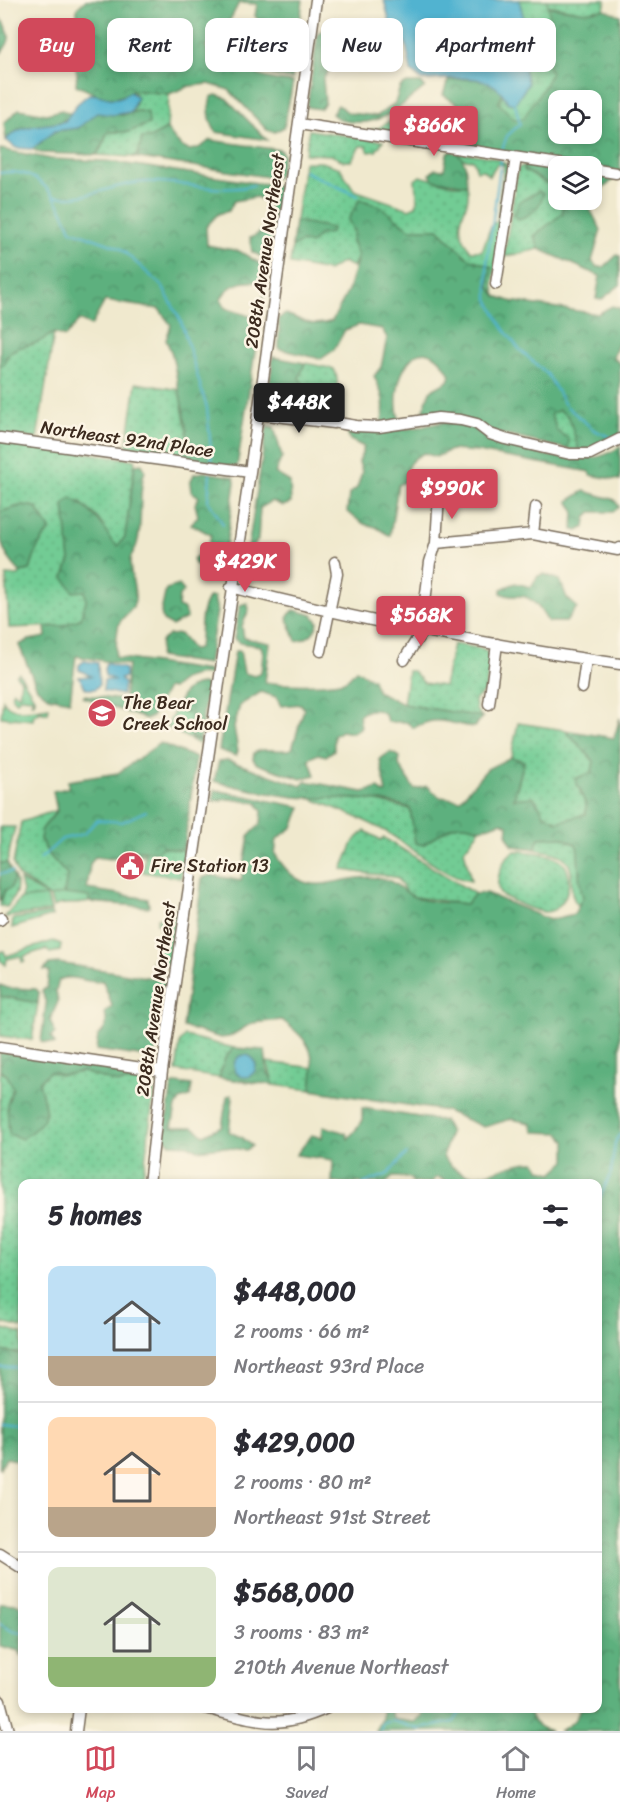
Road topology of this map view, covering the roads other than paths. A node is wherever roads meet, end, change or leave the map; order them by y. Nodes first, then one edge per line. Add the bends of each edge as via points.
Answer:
1 (316, 0) edge
2 (299, 124) junction
3 (516, 158) junction
4 (548, 163) edge
5 (602, 171) edge
6 (616, 173) dead end
7 (496, 284) dead end
8 (259, 409) junction
9 (0, 438) edge
10 (620, 439) edge
11 (250, 472) junction
12 (439, 495) dead end
13 (536, 507) dead end
14 (533, 534) junction
15 (436, 543) junction
16 (619, 549) edge
17 (335, 562) dead end
18 (231, 587) junction
19 (329, 613) junction
20 (421, 633) junction
21 (497, 644) junction
22 (321, 651) dead end
23 (404, 660) dead end
24 (586, 660) junction
25 (620, 664) edge
26 (582, 688) dead end
27 (489, 704) dead end
28 (0, 1047) edge
29 (162, 1071) junction
30 (150, 1179) edge
31 (0, 1554) edge
32 (18, 1565) edge
33 (0, 1701) edge
34 (78, 1713) edge
35 (224, 1713) edge
36 (320, 1713) edge
37 (8, 1731) edge
38 (76, 1731) edge
39 (283, 1731) edge

1 - 2 street, 208th Avenue Northeast
2 - 3 street
2 - 8 street, 208th Avenue Northeast
3 - 4 street
3 - 7 street
5 - 6 street
8 - 10 street via 329,424 379,428 438,418 461,420 505,439 579,454 601,451
8 - 11 street, 208th Avenue Northeast
9 - 11 street, Northeast 92nd Place
11 - 18 street, 208th Avenue Northeast
12 - 15 street
13 - 14 street
14 - 15 street
14 - 16 street
15 - 20 street
17 - 19 street via 337,574
18 - 19 street
18 - 29 street, 208th Avenue Northeast
19 - 20 street
19 - 22 street
20 - 21 street
20 - 23 street
21 - 24 street
21 - 27 street
24 - 25 street
24 - 26 street
28 - 29 street
29 - 30 street, 208th Avenue Northeast
31 - 32 street
33 - 37 street
34 - 38 street
35 - 39 street via 255,1726
36 - 39 street via 298,1728

